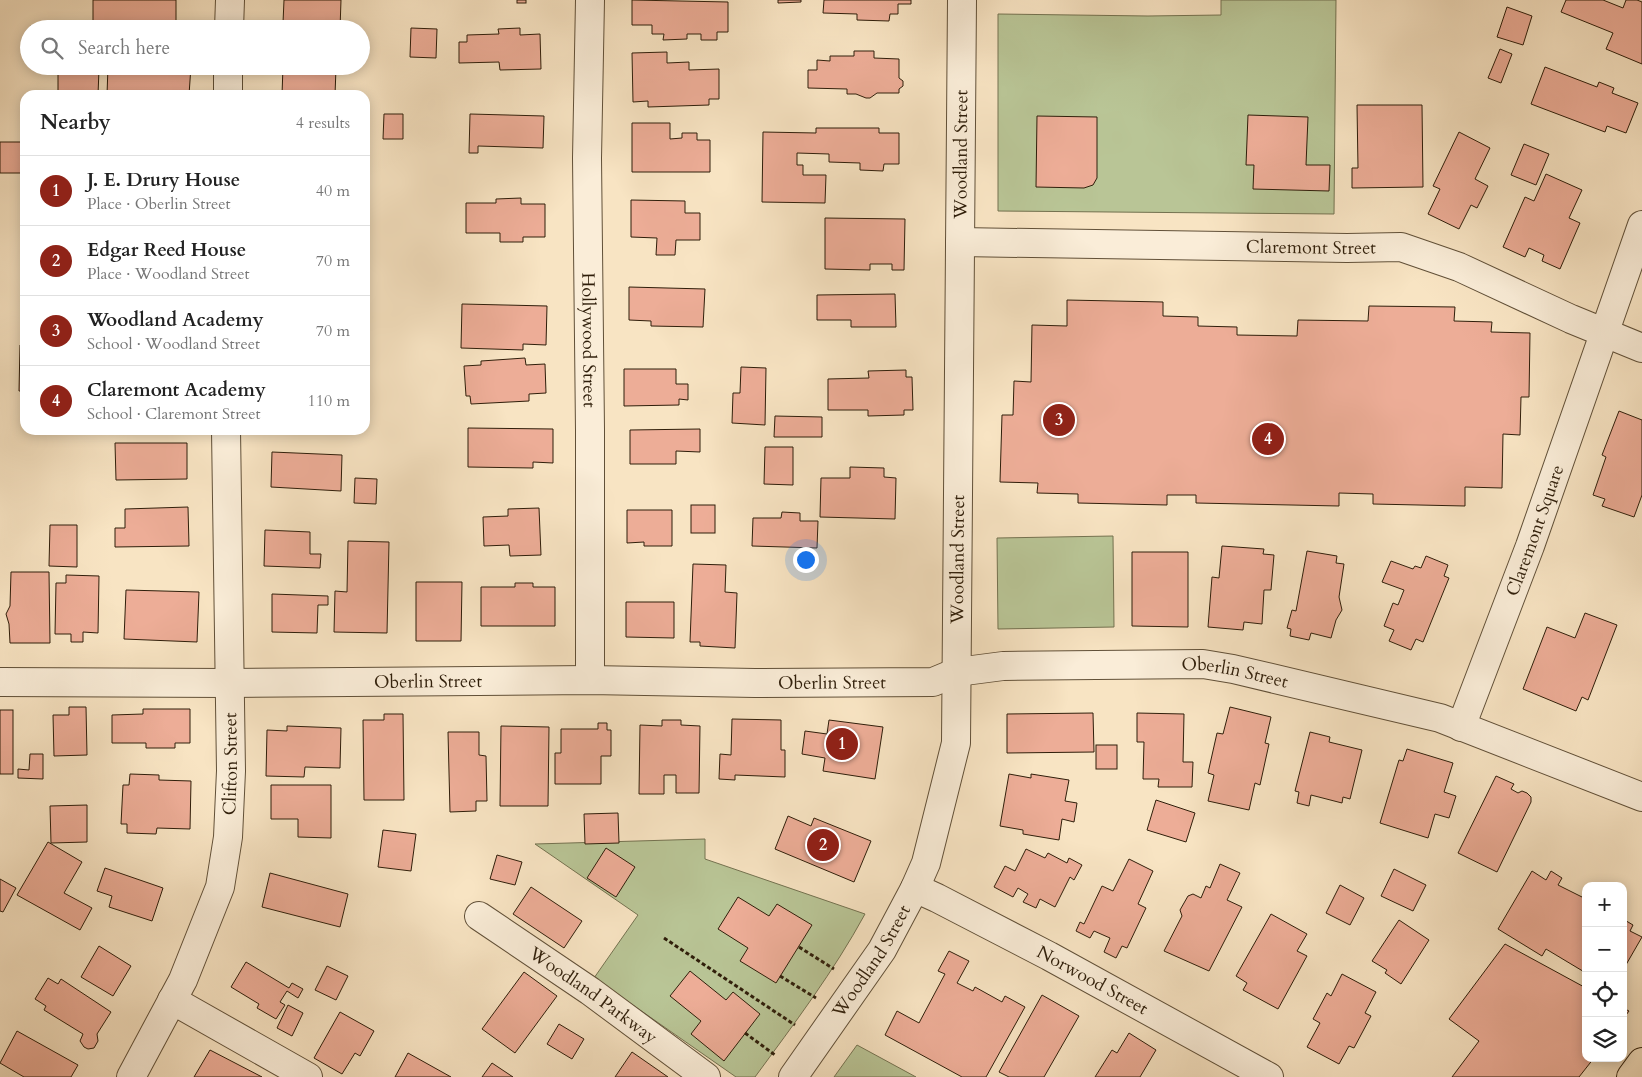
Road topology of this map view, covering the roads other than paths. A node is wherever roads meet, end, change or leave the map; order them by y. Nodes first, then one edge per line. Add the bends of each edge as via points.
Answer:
1 (230, 0) edge
2 (590, 0) edge
3 (962, 0) edge
4 (229, 20) edge
5 (228, 75) edge
6 (228, 90) edge
7 (1642, 225) edge
8 (960, 242) junction
9 (1604, 332) junction
10 (1642, 348) edge
11 (226, 435) edge
12 (957, 672) junction
13 (590, 680) junction
14 (0, 682) edge
15 (228, 683) junction
16 (1461, 727) junction
17 (1642, 797) edge
18 (915, 888) junction
19 (479, 916) dead end
20 (172, 1000) junction
21 (1642, 1062) edge
22 (131, 1077) edge
23 (308, 1077) edge
24 (706, 1077) edge
25 (793, 1077) edge
26 (1269, 1077) edge
27 (1631, 1077) edge

1 - 4 street
2 - 13 street, Hollywood Street via 587,158
3 - 8 street, Woodland Street
5 - 6 street
7 - 9 street, Claremont Square
8 - 9 street, Claremont Street via 1401,247 1459,267
8 - 12 street, Woodland Street
9 - 10 street, Claremont Street
9 - 16 street, Claremont Square via 1528,552
11 - 15 street, Clifton Street
12 - 13 street, Oberlin Street via 932,682
12 - 16 street, Oberlin Street via 1002,666 1203,664 1422,713
12 - 18 street, Woodland Street via 956,743 926,863
13 - 15 street, Oberlin Street
14 - 15 street, Oberlin Street
15 - 20 street, Clifton Street via 231,771 228,837 220,887
16 - 17 street, Oberlin Street
18 - 25 street, Woodland Street via 882,950
18 - 26 street, Norwood Street via 1049,956
19 - 24 street, Woodland Parkway via 590,991
20 - 22 street, Clifton Street
20 - 23 street
21 - 27 main road

